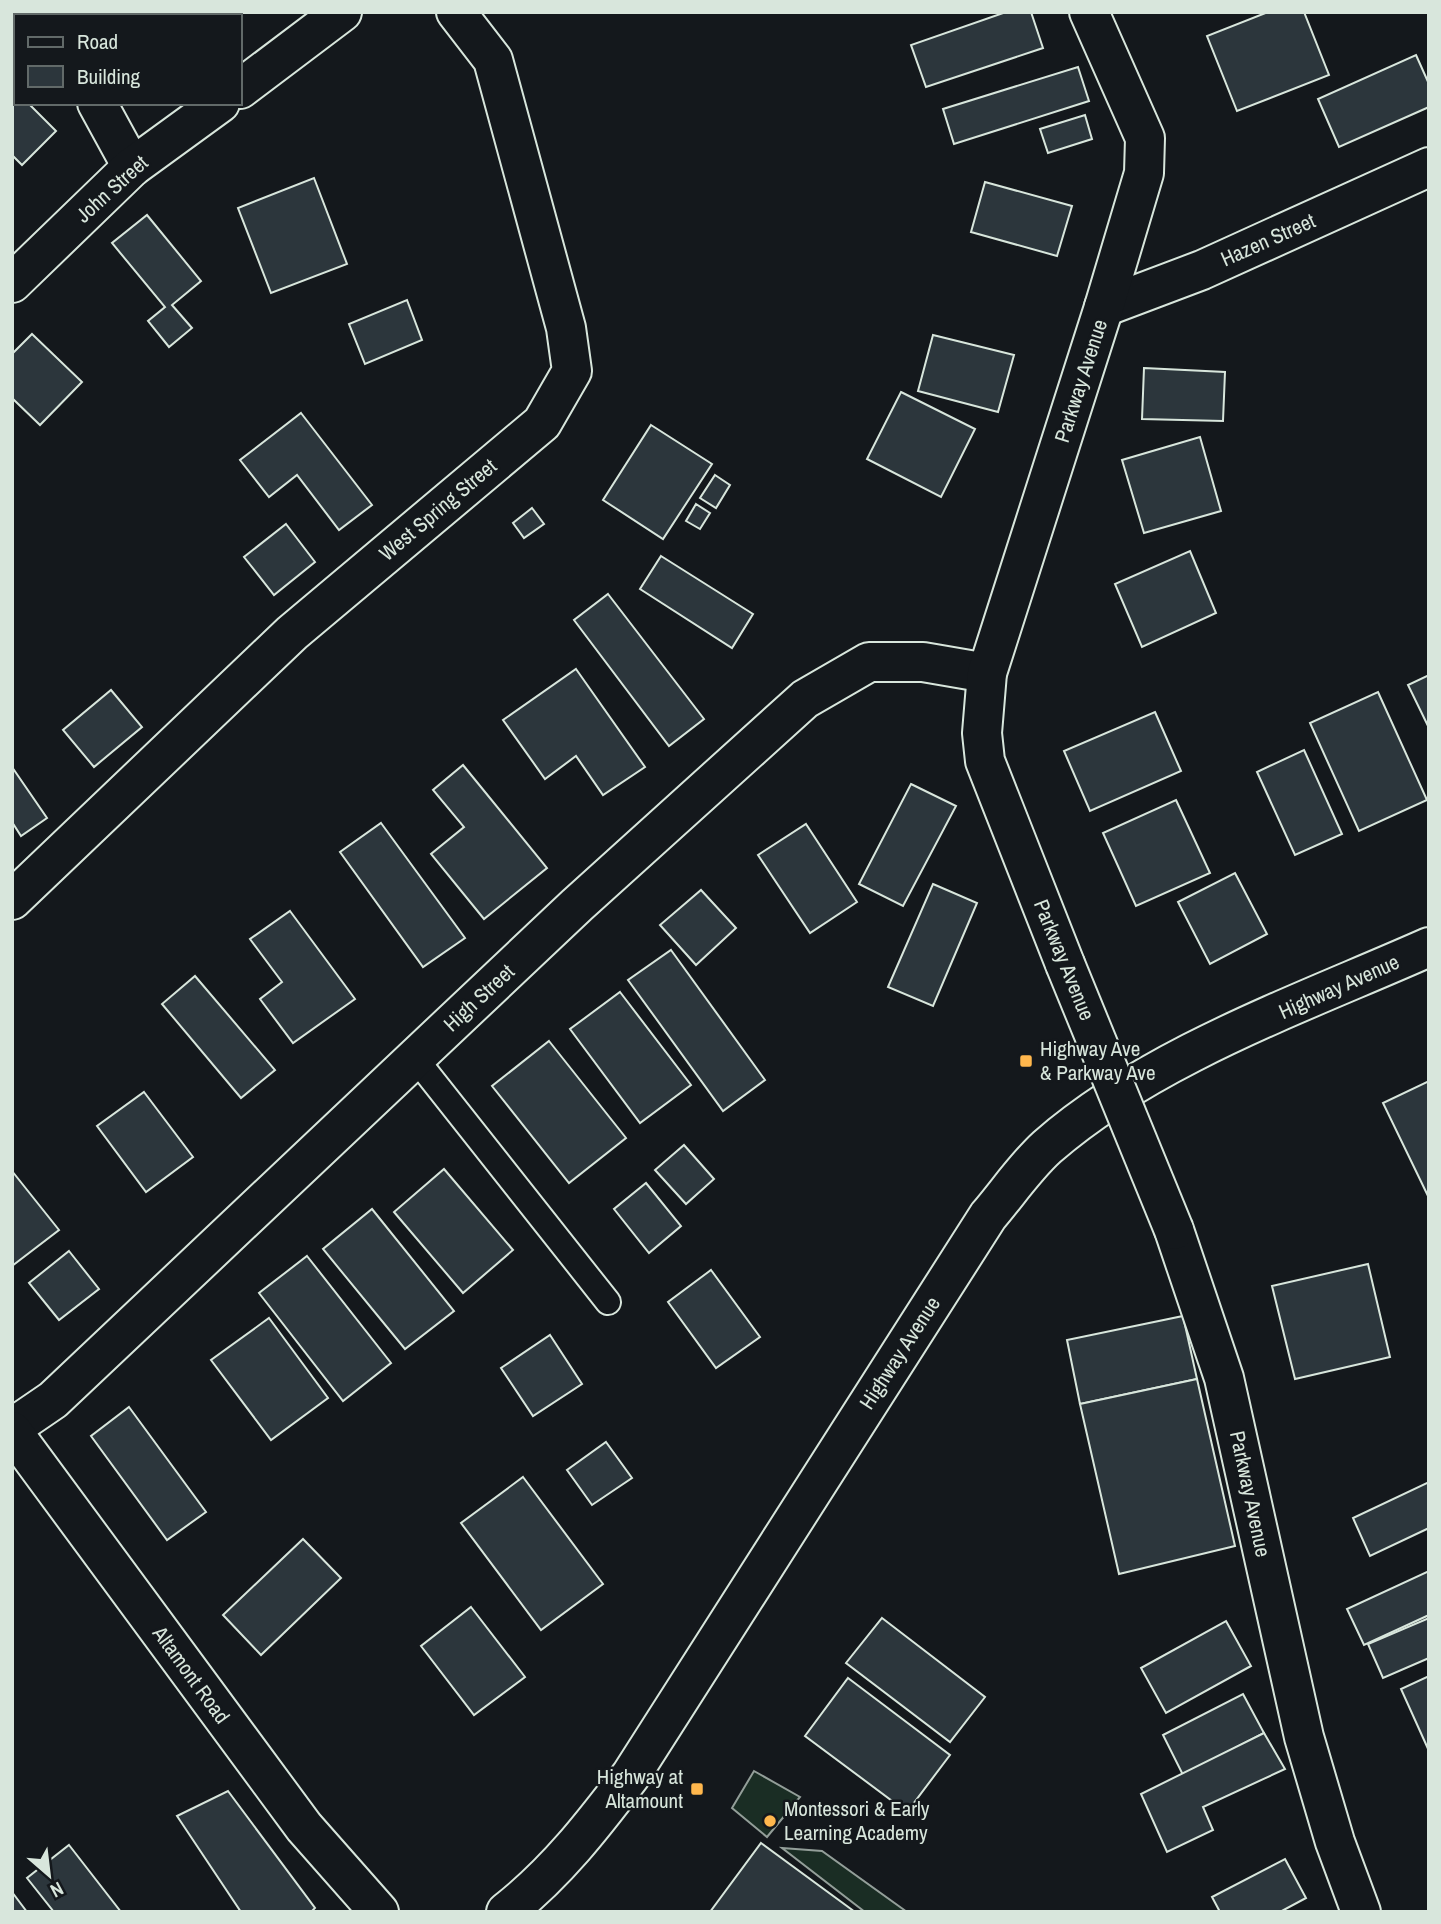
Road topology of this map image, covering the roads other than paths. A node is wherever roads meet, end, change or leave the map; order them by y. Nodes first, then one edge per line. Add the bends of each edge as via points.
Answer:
1 (342, 12) edge
2 (456, 12) edge
3 (1089, 12) edge
4 (242, 87) edge
5 (98, 105) edge
6 (217, 105) edge
7 (132, 167) junction
8 (1429, 167) edge
9 (12, 283) edge
10 (1104, 307) junction
11 (987, 673) junction
12 (12, 900) edge
13 (1429, 947) edge
14 (415, 1058) junction
15 (608, 1302) dead end
16 (12, 1430) edge
17 (379, 1912) edge
18 (506, 1912) edge
19 (1361, 1912) edge

1 - 4 street
2 - 12 street, West Spring Street via 493,60 566,328 572,371 542,423 292,633
3 - 10 street, Parkway Avenue via 1145,138 1144,173
5 - 7 street
6 - 7 street, John Street
7 - 9 street, John Street
8 - 10 street, Hazen Street via 1202,270
10 - 11 street, Parkway Avenue
11 - 14 street, High Street via 923,662 869,662 806,699
11 - 19 street, Parkway Avenue, bridge via 982,733 985,761 1174,1230 1224,1378 1304,1737
13 - 18 street, Highway Avenue via 1187,1055 1078,1121 1044,1150 981,1227 631,1775 584,1837 533,1891
14 - 15 lane
14 - 16 street, High Street via 53,1400
16 - 17 street, Altamont Road via 304,1828

